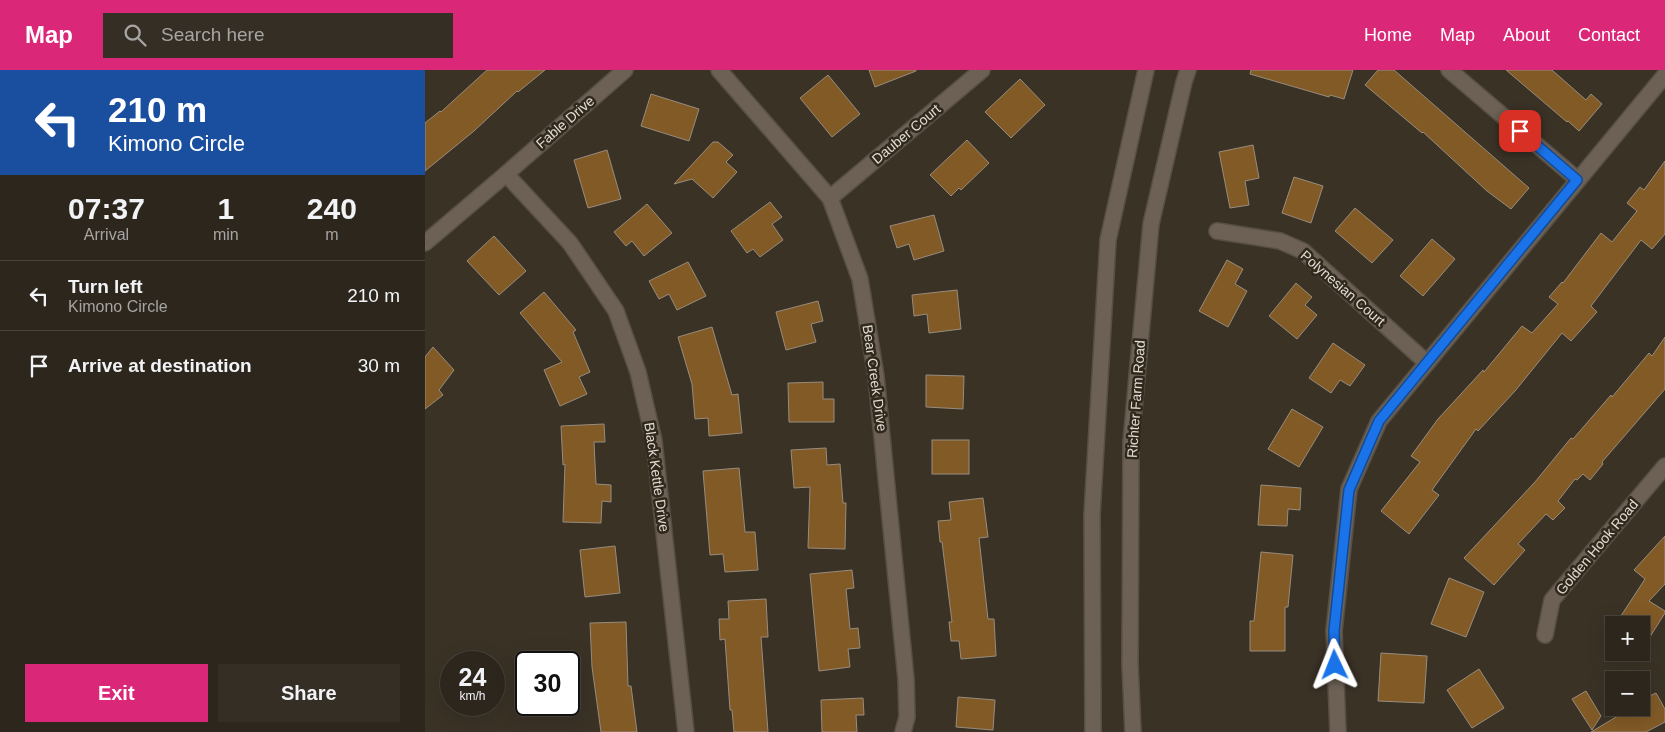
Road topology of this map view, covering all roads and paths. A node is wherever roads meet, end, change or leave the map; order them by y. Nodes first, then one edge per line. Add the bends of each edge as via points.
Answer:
1 (625, 70) edge
2 (719, 70) edge
3 (982, 70) edge
4 (1146, 70) edge
5 (1188, 70) edge
6 (1449, 70) edge
7 (1665, 75) edge
8 (506, 174) junction
9 (1577, 180) junction
10 (830, 198) junction
11 (1217, 231) dead end
12 (425, 243) edge
13 (1427, 363) junction
14 (1665, 466) edge
15 (1545, 635) dead end
16 (686, 732) edge
17 (903, 732) edge
18 (1093, 732) edge
19 (1133, 732) edge
20 (1338, 732) edge

1 - 8 street, Fable Drive
2 - 10 street, Bear Creek Drive
3 - 10 street, Dauber Court
4 - 18 street via 1108,240 1092,515
5 - 19 street, Richter Farm Road via 1151,224 1131,442 1129,664
6 - 9 street
7 - 9 street
8 - 12 street, Fable Drive
8 - 16 street, Black Kettle Drive via 570,243 616,312 638,372 654,441
9 - 13 street
10 - 17 street, Bear Creek Drive via 860,279 877,376 906,679 907,718
11 - 13 street, Polynesian Court via 1280,241 1303,251
13 - 20 street via 1379,421 1349,490 1334,631
14 - 15 street, Golden Hook Road via 1553,600

